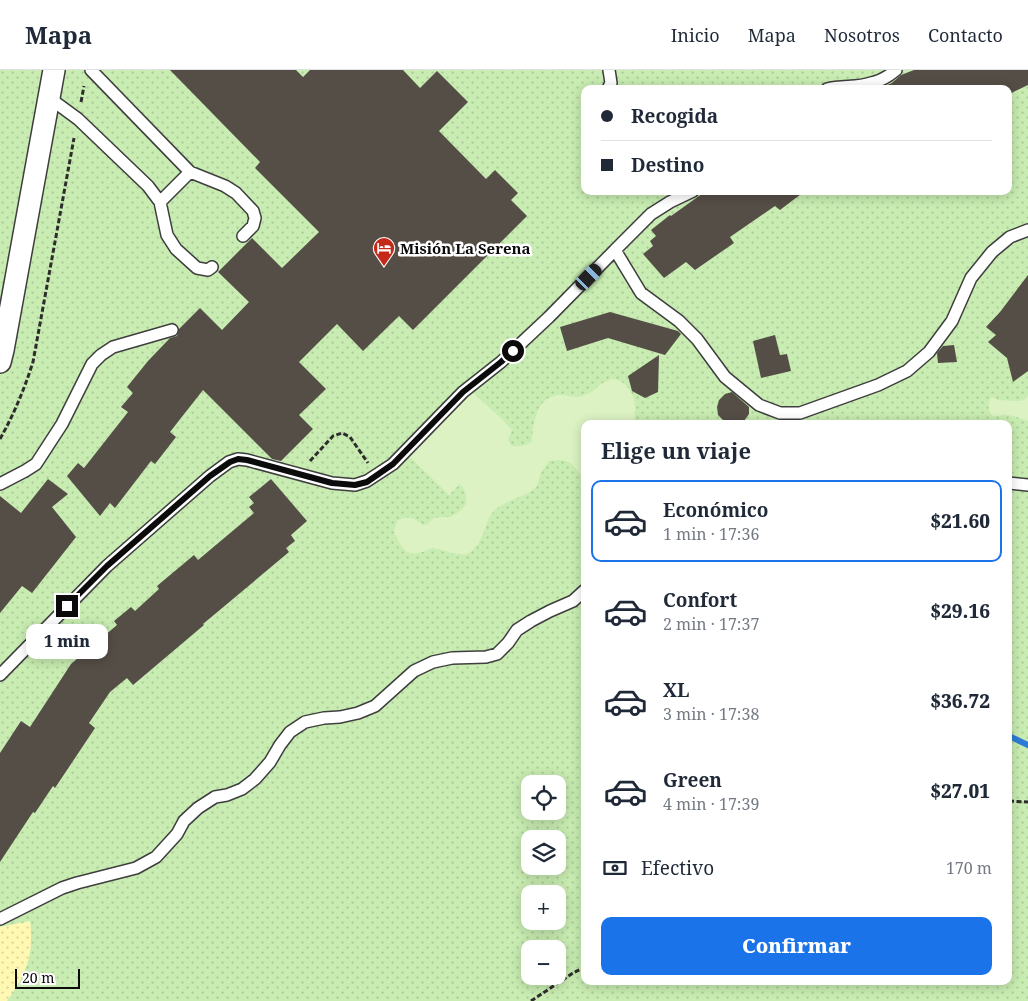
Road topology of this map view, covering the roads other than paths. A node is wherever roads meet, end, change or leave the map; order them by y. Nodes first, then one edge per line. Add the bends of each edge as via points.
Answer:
1 (54, 70) edge
2 (610, 70) edge
3 (896, 70) edge
4 (88, 75) edge
5 (610, 85) edge
6 (854, 85) edge
7 (48, 97) junction
8 (190, 172) junction
9 (685, 195) edge
10 (160, 202) junction
11 (1028, 230) edge
12 (243, 236) dead end
13 (615, 250) junction
14 (212, 267) dead end
15 (172, 330) dead end
16 (0, 362) edge
17 (1012, 483) edge
18 (0, 484) edge
19 (1028, 485) edge
20 (581, 594) edge
21 (0, 675) edge
22 (0, 918) edge

1 - 7 street
2 - 5 lane
3 - 6 lane via 871,84
4 - 8 lane
7 - 10 lane via 78,119 148,186
7 - 16 street
8 - 10 lane
8 - 12 lane via 236,192 253,211 253,226
9 - 13 lane via 651,214
10 - 14 lane via 167,236 176,249 197,268 208,270
11 - 13 lane via 1010,237 992,252 970,278 952,321 929,352 907,370 878,386 800,414 780,413 758,405 725,377 679,321 641,294
13 - 21 lane via 549,317 463,392 393,464 377,476 355,485 332,483 247,460 230,462 107,566
15 - 18 lane via 113,347 101,354 92,364 62,424 36,464
17 - 19 lane
20 - 22 lane via 517,630 497,654 433,662 414,671 375,706 358,713 305,722 290,732 270,762 242,789 198,808 156,857 136,868 62,888

